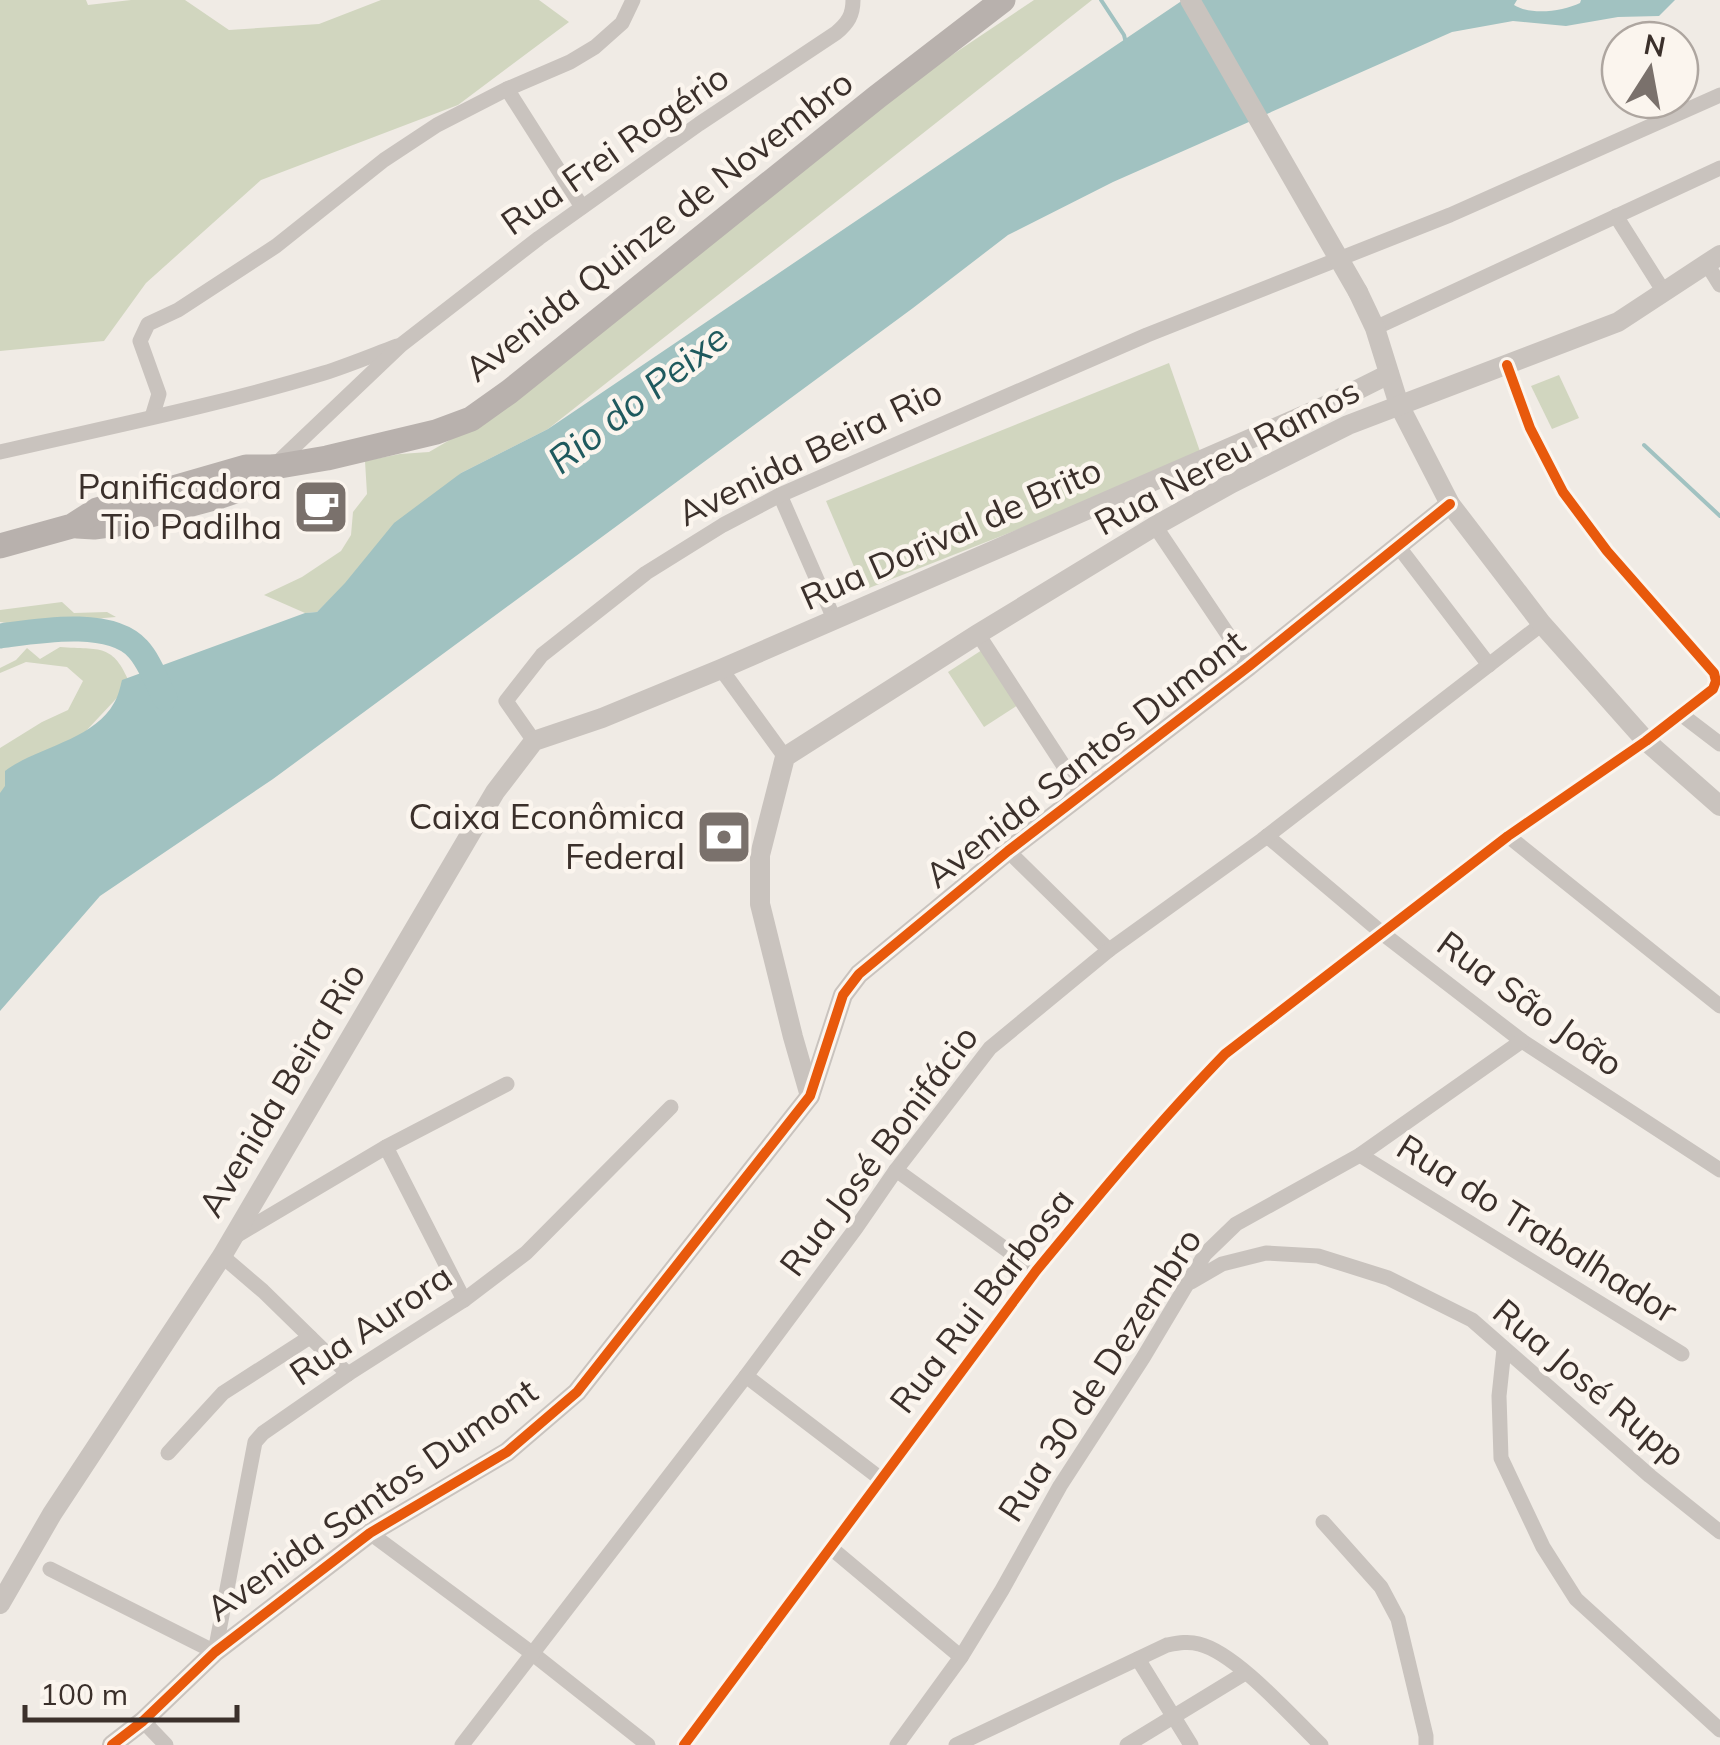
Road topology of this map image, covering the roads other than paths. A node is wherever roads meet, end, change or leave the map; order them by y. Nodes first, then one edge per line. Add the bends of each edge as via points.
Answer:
1 (633, 0) edge
2 (852, 0) edge
3 (1003, 0) edge
4 (1190, 0) edge
5 (507, 89) junction
6 (1720, 95) edge
7 (1720, 168) edge
8 (582, 208) junction
9 (1616, 216) junction
10 (1714, 260) edge
11 (1720, 285) edge
12 (1664, 292) junction
13 (1375, 328) junction
14 (401, 345) junction
15 (1507, 366) junction
16 (1389, 374) junction
17 (1399, 405) junction
18 (152, 418) junction
19 (0, 452) edge
20 (274, 467) junction
21 (780, 495) junction
22 (1450, 504) junction
23 (1156, 526) junction
24 (0, 546) edge
25 (1398, 546) junction
26 (835, 621) junction
27 (1542, 624) junction
28 (978, 634) junction
29 (1488, 665) junction
30 (1249, 666) junction
31 (721, 669) junction
32 (1682, 714) junction
33 (1646, 741) junction
34 (534, 742) junction
35 (1720, 744) edge
36 (785, 757) junction
37 (1082, 794) junction
38 (1720, 806) edge
39 (1267, 836) junction
40 (1508, 836) junction
41 (1008, 851) junction
42 (1382, 934) junction
43 (1108, 950) junction
44 (1720, 1006) edge
45 (832, 1029) junction
46 (792, 1037) junction
47 (1522, 1041) junction
48 (507, 1084) dead end
49 (810, 1096) junction
50 (671, 1107) dead end
51 (386, 1146) junction
52 (1360, 1155) junction
53 (896, 1170) junction
54 (1720, 1170) edge
55 (227, 1247) junction
56 (1036, 1272) junction
57 (1187, 1284) junction
58 (464, 1300) junction
59 (310, 1337) junction
60 (1504, 1349) junction
61 (1682, 1354) dead end
62 (348, 1374) junction
63 (746, 1376) junction
64 (168, 1453) dead end
65 (880, 1479) junction
66 (1323, 1522) dead end
67 (1720, 1532) edge
68 (370, 1533) junction
69 (831, 1548) junction
70 (50, 1569) dead end
71 (0, 1604) edge
72 (214, 1652) junction
73 (532, 1654) junction
74 (962, 1657) junction
75 (1138, 1660) junction
76 (1245, 1673) junction
77 (1175, 1718) junction
78 (143, 1720) junction
79 (1720, 1730) edge
80 (112, 1745) edge
81 (166, 1745) edge
82 (462, 1745) edge
83 (648, 1745) edge
84 (684, 1745) edge
85 (897, 1745) edge
86 (956, 1745) edge
87 (1127, 1745) edge
88 (1191, 1745) edge
89 (1321, 1745) edge
90 (1426, 1745) edge

1 - 5 street via 622,22 595,47
2 - 8 street, Rua Frei Rogério via 853,11 836,32
3 - 20 main road, Avenida Quinze de Novembro via 471,419 390,444
4 - 13 street, bridge
5 - 8 street
5 - 18 street via 437,125 276,246 148,324 140,341 159,394
6 - 21 street, Avenida Beira Rio
7 - 9 street
8 - 14 street, Rua Frei Rogério
9 - 12 street
9 - 13 street
10 - 11 street
10 - 12 street, Rua Nereu Ramos
12 - 15 street, Rua Nereu Ramos via 1618,322
13 - 16 street
14 - 18 street, Rua Frei Rogério via 329,372
14 - 20 street, Rua Frei Rogério
15 - 17 street, Rua Nereu Ramos
15 - 32 street, Rua Rui Barbosa via 1562,492 1714,674 1713,689
16 - 17 street
16 - 26 street, Rua Dorival de Brito
17 - 22 street
17 - 23 street, Rua Nereu Ramos
18 - 19 street, Rua Frei Rogério
20 - 24 main road, Avenida Quinze de Novembro via 246,467 210,489 98,510 72,526
21 - 26 street
21 - 34 street, Avenida Beira Rio via 646,573 542,655 506,700
22 - 25 street, Avenida Santos Dumont
22 - 27 street
23 - 28 street, Rua Nereu Ramos
23 - 30 street
25 - 29 street
25 - 30 street, Avenida Santos Dumont
26 - 31 street, Rua Dorival de Brito
27 - 29 street, Rua José Bonifácio
27 - 33 street
28 - 36 street, Rua Nereu Ramos
28 - 37 street
29 - 39 street, Rua José Bonifácio
30 - 37 street, Avenida Santos Dumont
31 - 34 street, Rua Dorival de Brito
31 - 36 street
32 - 33 street, Rua Rui Barbosa
32 - 35 street
33 - 38 street
33 - 40 street, Rua Rui Barbosa
34 - 55 street, Avenida Beira Rio via 495,792
36 - 46 street via 759,881
37 - 41 street, Avenida Santos Dumont
39 - 42 street, Rua São João
39 - 43 street, Rua José Bonifácio
40 - 42 street, Rua Rui Barbosa
40 - 44 street
41 - 43 street
41 - 45 street, Avenida Santos Dumont via 860,974 843,995
42 - 47 street, Rua São João
42 - 56 street, Rua Rui Barbosa via 1226,1054
43 - 53 street, Rua José Bonifácio via 990,1048
45 - 46 street
45 - 49 street, Avenida Santos Dumont
46 - 49 street
47 - 52 street, Rua 30 de Dezembro
47 - 54 street, Rua São João
48 - 51 street
49 - 68 street, Avenida Santos Dumont via 577,1392 507,1452
50 - 58 street, Rua Aurora via 526,1253
51 - 55 street
51 - 58 street
52 - 57 street, Rua 30 de Dezembro via 1236,1224 1205,1254
52 - 61 street, Rua do Trabalhador
53 - 56 street
53 - 63 street, Rua José Bonifácio
55 - 59 street
55 - 71 street, Avenida Beira Rio
56 - 65 street, Rua Rui Barbosa
57 - 60 street, Rua José Rupp via 1222,1264 1266,1253 1318,1256 1388,1278 1472,1320
57 - 74 street, Rua 30 de Dezembro
58 - 62 street, Rua Aurora
59 - 62 street
59 - 64 street via 223,1392
60 - 67 street, Rua José Rupp
60 - 79 street via 1501,1458 1543,1547 1576,1600
62 - 72 street, Rua Aurora via 255,1442
63 - 65 street
63 - 73 street, Rua José Bonifácio
65 - 69 street, Rua Rui Barbosa
66 - 90 street via 1381,1587 1398,1618
68 - 72 street, Avenida Santos Dumont
68 - 73 street
69 - 74 street
69 - 84 street, Rua Rui Barbosa
70 - 72 street
72 - 78 street, Avenida Santos Dumont
73 - 82 street, Rua José Bonifácio
73 - 83 street
74 - 85 street, Rua 30 de Dezembro
75 - 76 street via 1186,1642 1214,1649
75 - 77 street
75 - 86 street
76 - 77 street
76 - 89 street
77 - 87 street
77 - 88 street
78 - 80 street, Avenida Santos Dumont
78 - 81 street

